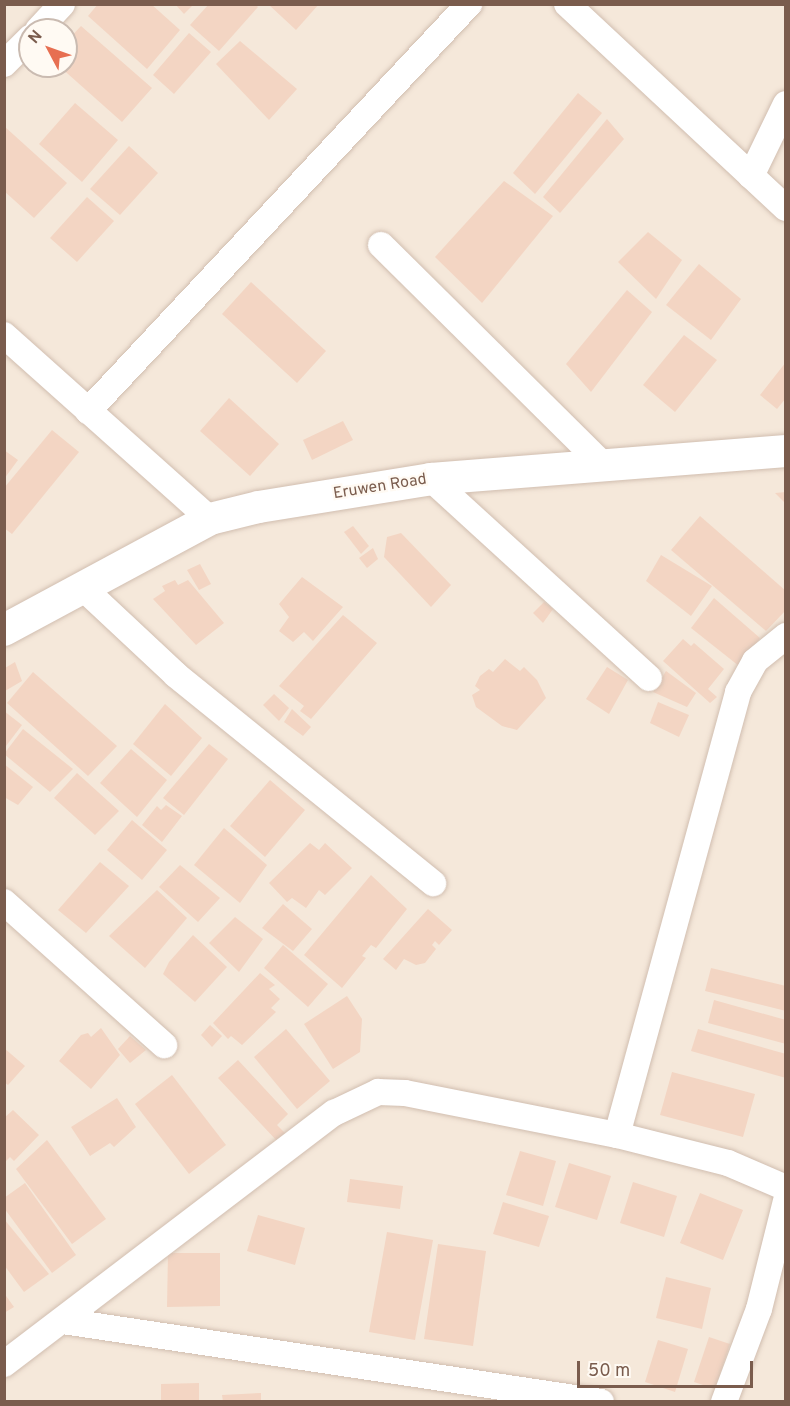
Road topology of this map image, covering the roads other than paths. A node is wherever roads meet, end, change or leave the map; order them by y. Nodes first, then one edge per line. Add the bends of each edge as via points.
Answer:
1 (62, 4) edge
2 (469, 4) edge
3 (567, 4) edge
4 (49, 18) edge
5 (18, 50) edge
6 (4, 64) edge
7 (786, 104) edge
8 (751, 176) junction
9 (786, 208) edge
10 (381, 245) dead end
11 (4, 335) edge
12 (87, 411) junction
13 (786, 451) edge
14 (602, 464) junction
15 (431, 479) junction
16 (210, 519) junction
17 (81, 586) junction
18 (4, 630) edge
19 (786, 636) edge
20 (649, 678) dead end
21 (434, 883) dead end
22 (4, 902) edge
23 (164, 1045) dead end
24 (616, 1135) junction
25 (786, 1188) edge
26 (786, 1201) edge
27 (63, 1321) junction
28 (4, 1364) edge
29 (601, 1401) edge
30 (724, 1401) edge

1 - 4 street
2 - 12 street
3 - 8 street
5 - 6 street
7 - 8 street
8 - 9 street
10 - 14 street
11 - 12 street
12 - 16 street
13 - 14 street, Eruwen Road
14 - 15 street, Eruwen Road
15 - 16 street, Eruwen Road via 259,507
15 - 20 street
16 - 17 street, Eruwen Road
17 - 18 street, Eruwen Road
17 - 21 street via 176,675
19 - 24 street via 754,661 738,692
22 - 23 street
24 - 25 street via 728,1164
24 - 27 street via 405,1093 378,1092 334,1113
26 - 30 street via 759,1309
27 - 28 street
27 - 29 street

